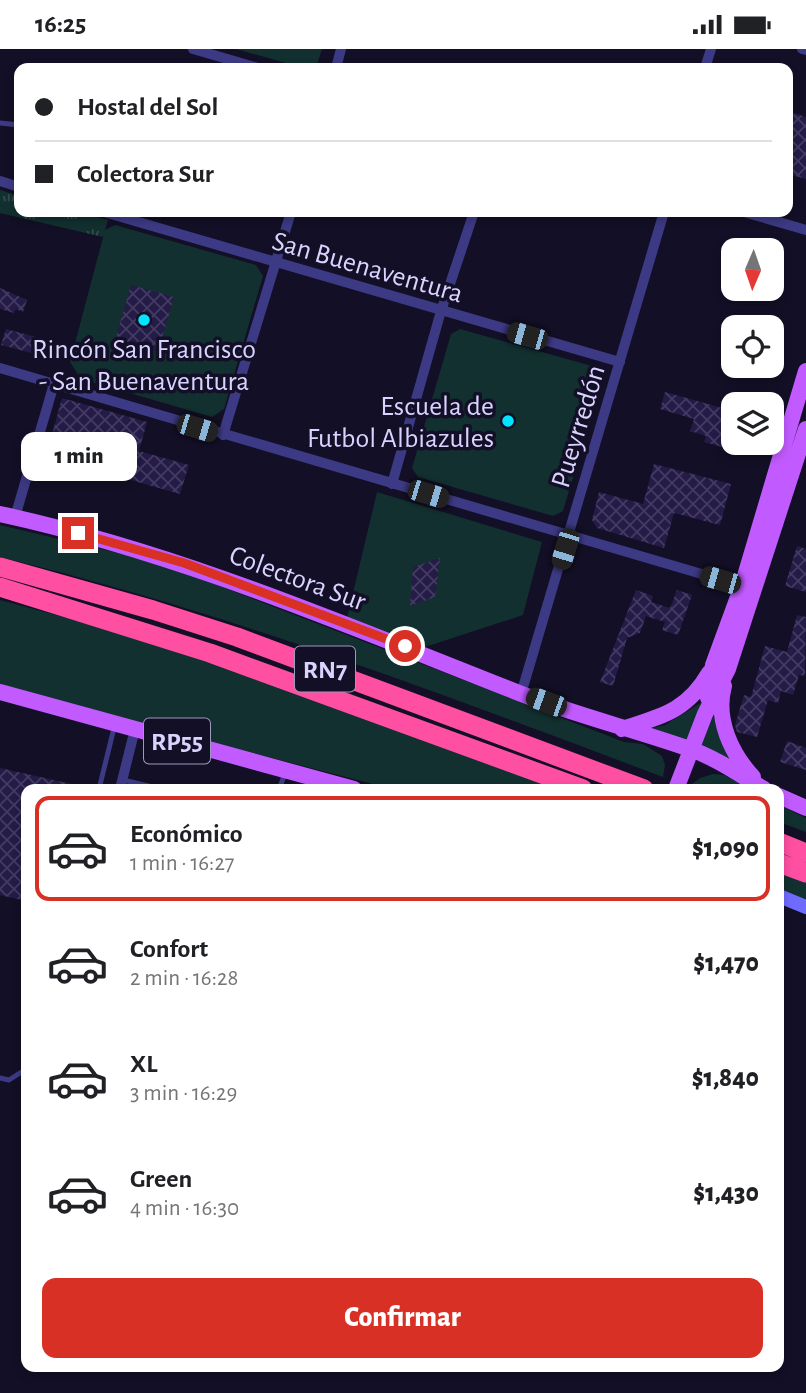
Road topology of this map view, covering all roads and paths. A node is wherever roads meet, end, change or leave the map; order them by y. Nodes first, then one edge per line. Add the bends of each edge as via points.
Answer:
1 (193, 49) edge
2 (241, 63) edge
3 (121, 217) edge
4 (290, 217) edge
5 (472, 217) edge
6 (663, 217) edge
7 (761, 217) edge
8 (806, 230) edge
9 (276, 262) junction
10 (441, 311) junction
11 (620, 362) junction
12 (0, 367) edge
13 (806, 371) edge
14 (54, 384) junction
15 (800, 412) edge
16 (806, 429) edge
17 (223, 435) junction
18 (392, 484) junction
19 (7, 516) edge
20 (568, 536) junction
21 (0, 567) edge
22 (0, 587) edge
23 (749, 588) junction
24 (721, 667) junction
25 (0, 692) edge
26 (521, 694) junction
27 (115, 723) junction
28 (135, 729) junction
29 (622, 729) junction
30 (692, 749) junction
31 (286, 771) junction
32 (100, 784) edge
33 (121, 784) edge
34 (281, 784) edge
35 (335, 784) edge
36 (569, 784) edge
37 (631, 784) edge
38 (678, 784) edge
39 (755, 784) edge
40 (759, 784) edge
41 (784, 798) edge
42 (806, 808) edge
43 (784, 844) edge
44 (806, 853) edge
45 (784, 865) edge
46 (806, 873) edge
47 (784, 898) edge
48 (806, 907) edge
49 (21, 1072) edge
50 (0, 1078) edge

1 - 2 street
3 - 9 street, San Buenaventura
4 - 9 street
5 - 10 street
6 - 11 street, Pueyrredón
7 - 8 street
9 - 10 street, San Buenaventura
9 - 17 street
10 - 11 street, San Buenaventura
10 - 18 street
11 - 20 street, Pueyrredón
12 - 14 street
13 - 15 main road
14 - 17 street
14 - 19 street
15 - 23 main road
16 - 23 main road
17 - 18 street
18 - 20 street
19 - 26 main road, Colectora Sur via 115,541 184,563 359,627
20 - 23 street
20 - 26 street, Pueyrredón
21 - 37 highway, RN7 via 237,637
22 - 36 highway, RN7 via 198,649
23 - 24 main road
24 - 29 main road via 687,704
24 - 30 main road
24 - 40 main road via 725,730 742,765
25 - 27 main road, RP55
26 - 29 main road, Colectora Sur
27 - 28 main road, RP55
27 - 32 lane
28 - 31 main road, RP55
28 - 33 street
29 - 30 main road, Colectora Sur
30 - 38 main road
30 - 39 main road, Colectora Sur
31 - 34 lane
31 - 35 main road, RP55
41 - 42 main road
43 - 44 highway
45 - 46 highway
47 - 48 street
49 - 50 lane via 9,1080

